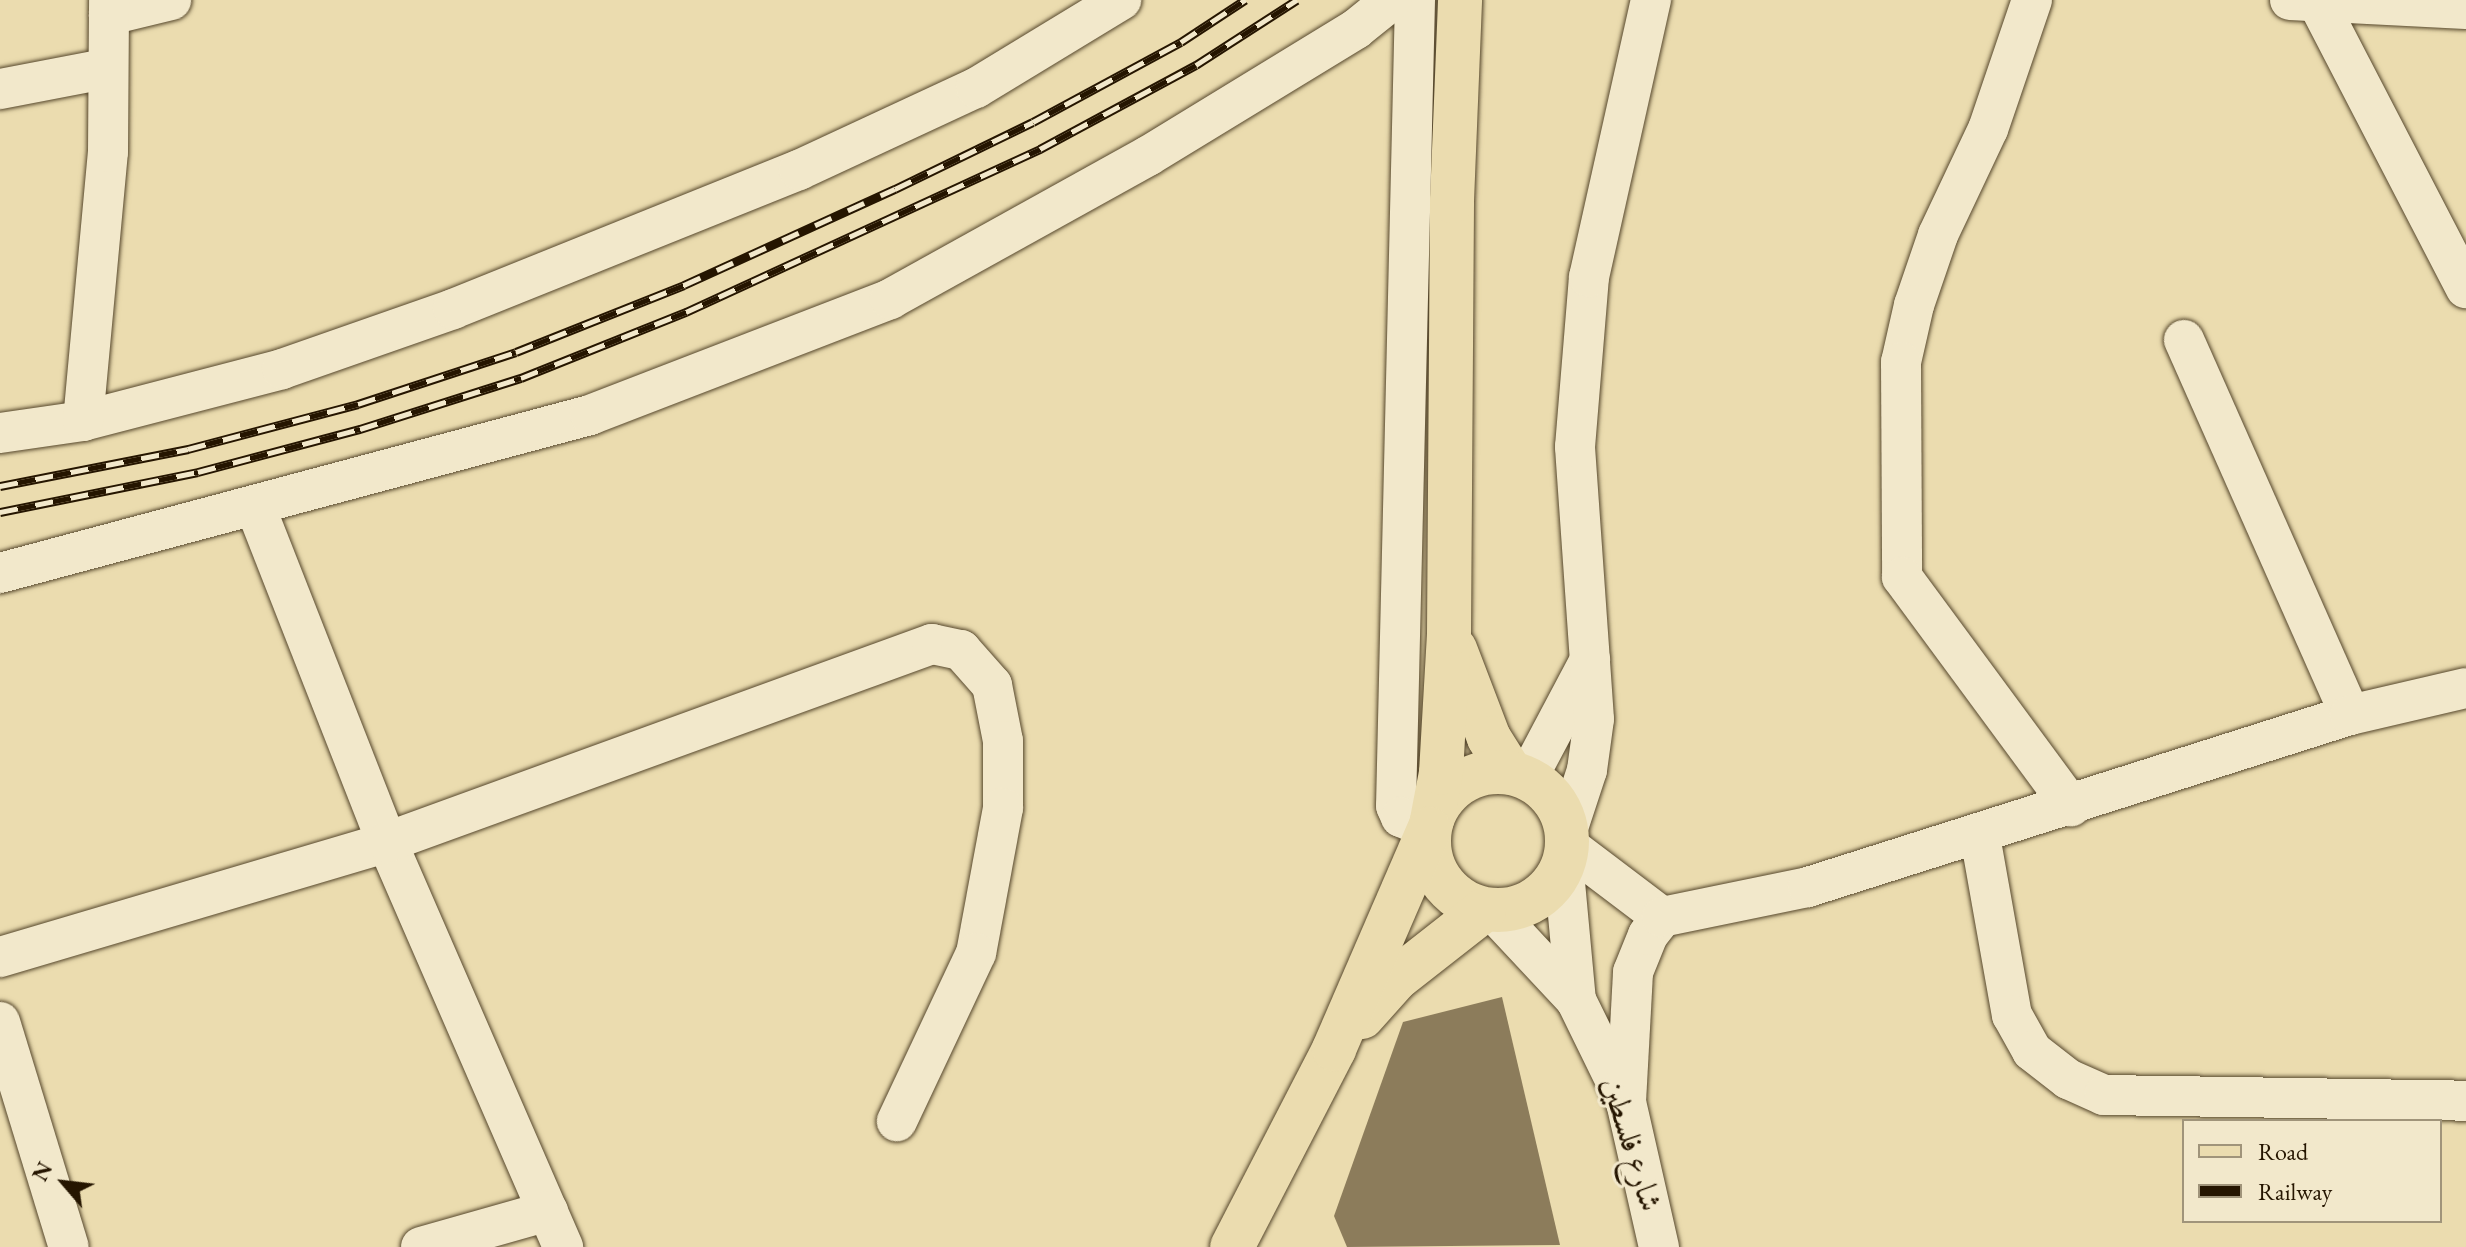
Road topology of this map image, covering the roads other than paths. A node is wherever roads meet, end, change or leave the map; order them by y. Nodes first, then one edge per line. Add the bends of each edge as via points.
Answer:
1 (171, 0) edge
2 (1121, 0) edge
3 (1392, 0) edge
4 (1415, 0) edge
5 (1460, 0) edge
6 (1651, 0) edge
7 (2032, 0) edge
8 (2305, 2) edge
9 (109, 7) edge
10 (2466, 9) edge
11 (105, 69) junction
12 (0, 89) edge
13 (2466, 288) edge
14 (2184, 340) dead end
15 (83, 421) junction
16 (0, 433) edge
17 (255, 506) junction
18 (0, 573) edge
19 (1449, 634) junction
20 (1590, 660) junction
21 (2466, 688) edge
22 (2350, 715) junction
23 (1519, 776) junction
24 (2071, 806) junction
25 (1431, 825) junction
26 (1980, 836) junction
27 (387, 842) junction
28 (1566, 847) junction
29 (1489, 910) junction
30 (1662, 917) junction
31 (0, 957) edge
32 (1576, 1000) junction
33 (0, 1022) edge
34 (1334, 1049) junction
35 (2466, 1101) edge
36 (1626, 1102) junction
37 (897, 1121) dead end
38 (548, 1211) junction
39 (69, 1247) edge
40 (421, 1247) edge
41 (563, 1247) edge
42 (1232, 1247) edge
43 (1659, 1247) edge

1 - 9 street
2 - 15 street via 976,88 799,170 453,309 282,369
3 - 17 street via 1356,29 1148,156 890,299 590,415
4 - 25 street via 1396,806 1401,817
5 - 19 main road via 1452,201
6 - 20 street via 1589,277 1575,447
7 - 24 street via 1988,129 1938,235 1914,305 1900,375 1902,577
8 - 10 street
8 - 13 street
9 - 11 street
11 - 12 street
11 - 15 street via 108,152
14 - 22 street
15 - 16 street
17 - 18 street
17 - 27 street
19 - 23 main road via 1489,738
19 - 25 main road via 1441,773
20 - 23 street
20 - 28 street via 1592,746
21 - 22 street
22 - 24 street
23 - 25 main road via 1486,773 1463,782 1443,798
23 - 28 main road via 1546,792
24 - 26 street
25 - 29 main road via 1429,854 1439,878 1455,897
25 - 34 main road
26 - 30 street via 1808,887
26 - 35 street via 2012,1015 2032,1051 2068,1079 2104,1095
27 - 31 street
27 - 37 street via 874,662 932,644 961,650 992,685 1003,741 1003,808 976,953
27 - 38 street
28 - 29 main road via 1536,898
28 - 30 street
28 - 32 street
29 - 32 street
29 - 34 main road via 1396,979
30 - 36 street via 1633,972
32 - 36 street, شارع فلسطين
33 - 39 street
34 - 42 main road
36 - 43 street, شارع فلسطين
38 - 40 street
38 - 41 street

